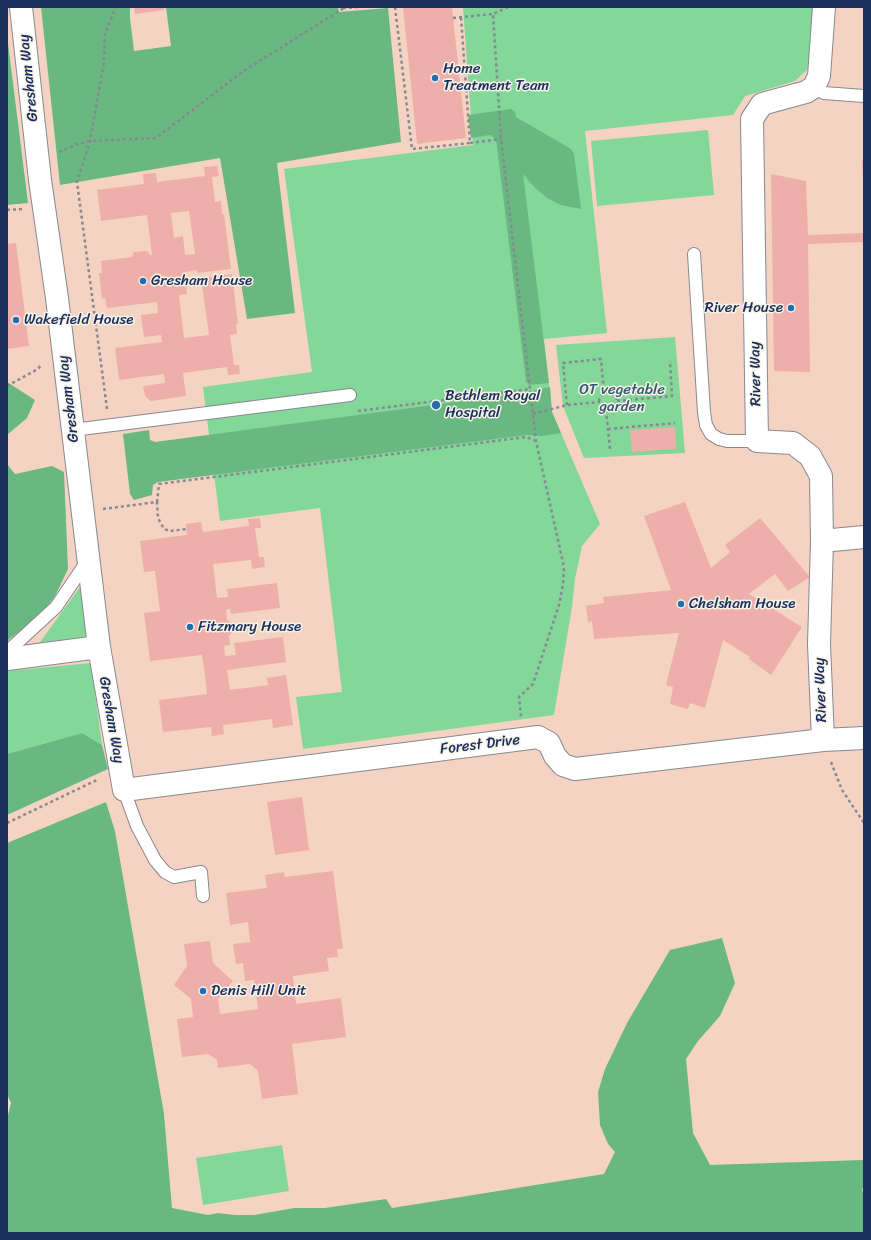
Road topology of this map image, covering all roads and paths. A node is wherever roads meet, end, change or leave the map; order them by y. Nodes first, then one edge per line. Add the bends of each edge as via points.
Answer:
1 (21, 7) edge
2 (116, 7) edge
3 (358, 7) edge
4 (395, 7) edge
5 (508, 7) edge
6 (824, 7) edge
7 (344, 8) edge
8 (493, 14) junction
9 (461, 17) junction
10 (453, 18) dead end
11 (814, 87) junction
12 (864, 96) edge
13 (501, 139) junction
14 (90, 141) junction
15 (470, 143) junction
16 (53, 154) dead end
17 (26, 208) dead end
18 (7, 210) edge
19 (694, 254) dead end
20 (670, 361) dead end
21 (42, 363) dead end
22 (7, 386) edge
23 (604, 393) junction
24 (350, 395) dead end
25 (617, 401) junction
26 (599, 402) junction
27 (567, 405) junction
28 (606, 410) junction
29 (533, 414) junction
30 (675, 423) dead end
31 (110, 425) junction
32 (608, 429) junction
33 (73, 430) junction
34 (757, 440) junction
35 (536, 441) junction
36 (610, 449) dead end
37 (157, 502) junction
38 (83, 512) junction
39 (187, 529) dead end
40 (864, 536) edge
41 (822, 541) junction
42 (88, 560) junction
43 (99, 647) junction
44 (7, 652) edge
45 (7, 659) edge
46 (864, 738) edge
47 (522, 739) junction
48 (823, 740) junction
49 (122, 780) junction
50 (864, 822) edge
51 (7, 823) edge
52 (204, 896) dead end

1 - 33 street, Gresham Way via 40,180
2 - 14 path via 105,32 104,62
3 - 7 path
4 - 15 path via 412,149
5 - 8 path
6 - 11 street via 819,76
7 - 14 path via 242,72 156,138
8 - 9 path
8 - 13 path
9 - 10 path
9 - 15 path
11 - 12 lane via 824,93
11 - 34 street, River Way via 806,92 762,104 752,118
13 - 15 path
13 - 29 path
14 - 16 path
14 - 31 path via 77,182
17 - 18 path
19 - 34 lane via 706,424 711,434 719,440
20 - 25 path via 672,396
21 - 22 path via 38,369
23 - 25 path via 610,392 615,395
23 - 26 path
23 - 27 path via 601,359 563,363
24 - 31 lane
25 - 28 path via 612,410
26 - 27 path
26 - 28 path
27 - 29 path
28 - 32 path
29 - 35 path
30 - 32 path
31 - 33 lane
32 - 36 path
33 - 38 street, Gresham Way
34 - 41 street, River Way via 793,443 810,456 821,476
35 - 37 path via 526,437 159,484
35 - 47 path via 562,550 564,573 559,605 533,684 519,697
37 - 38 path
37 - 39 path via 158,518 164,529
38 - 42 street, Gresham Way
40 - 41 street
41 - 48 street, River Way via 819,644
42 - 43 street, Gresham Way
42 - 44 lane via 56,607
43 - 45 street
43 - 49 street, Gresham Way
46 - 48 street, Forest Drive
47 - 48 street, Forest Drive via 538,737 549,743 563,765 576,769
47 - 49 street, Forest Drive
48 - 50 path via 842,790
49 - 51 path
49 - 52 lane via 137,826 155,860 165,872 174,877 200,872

